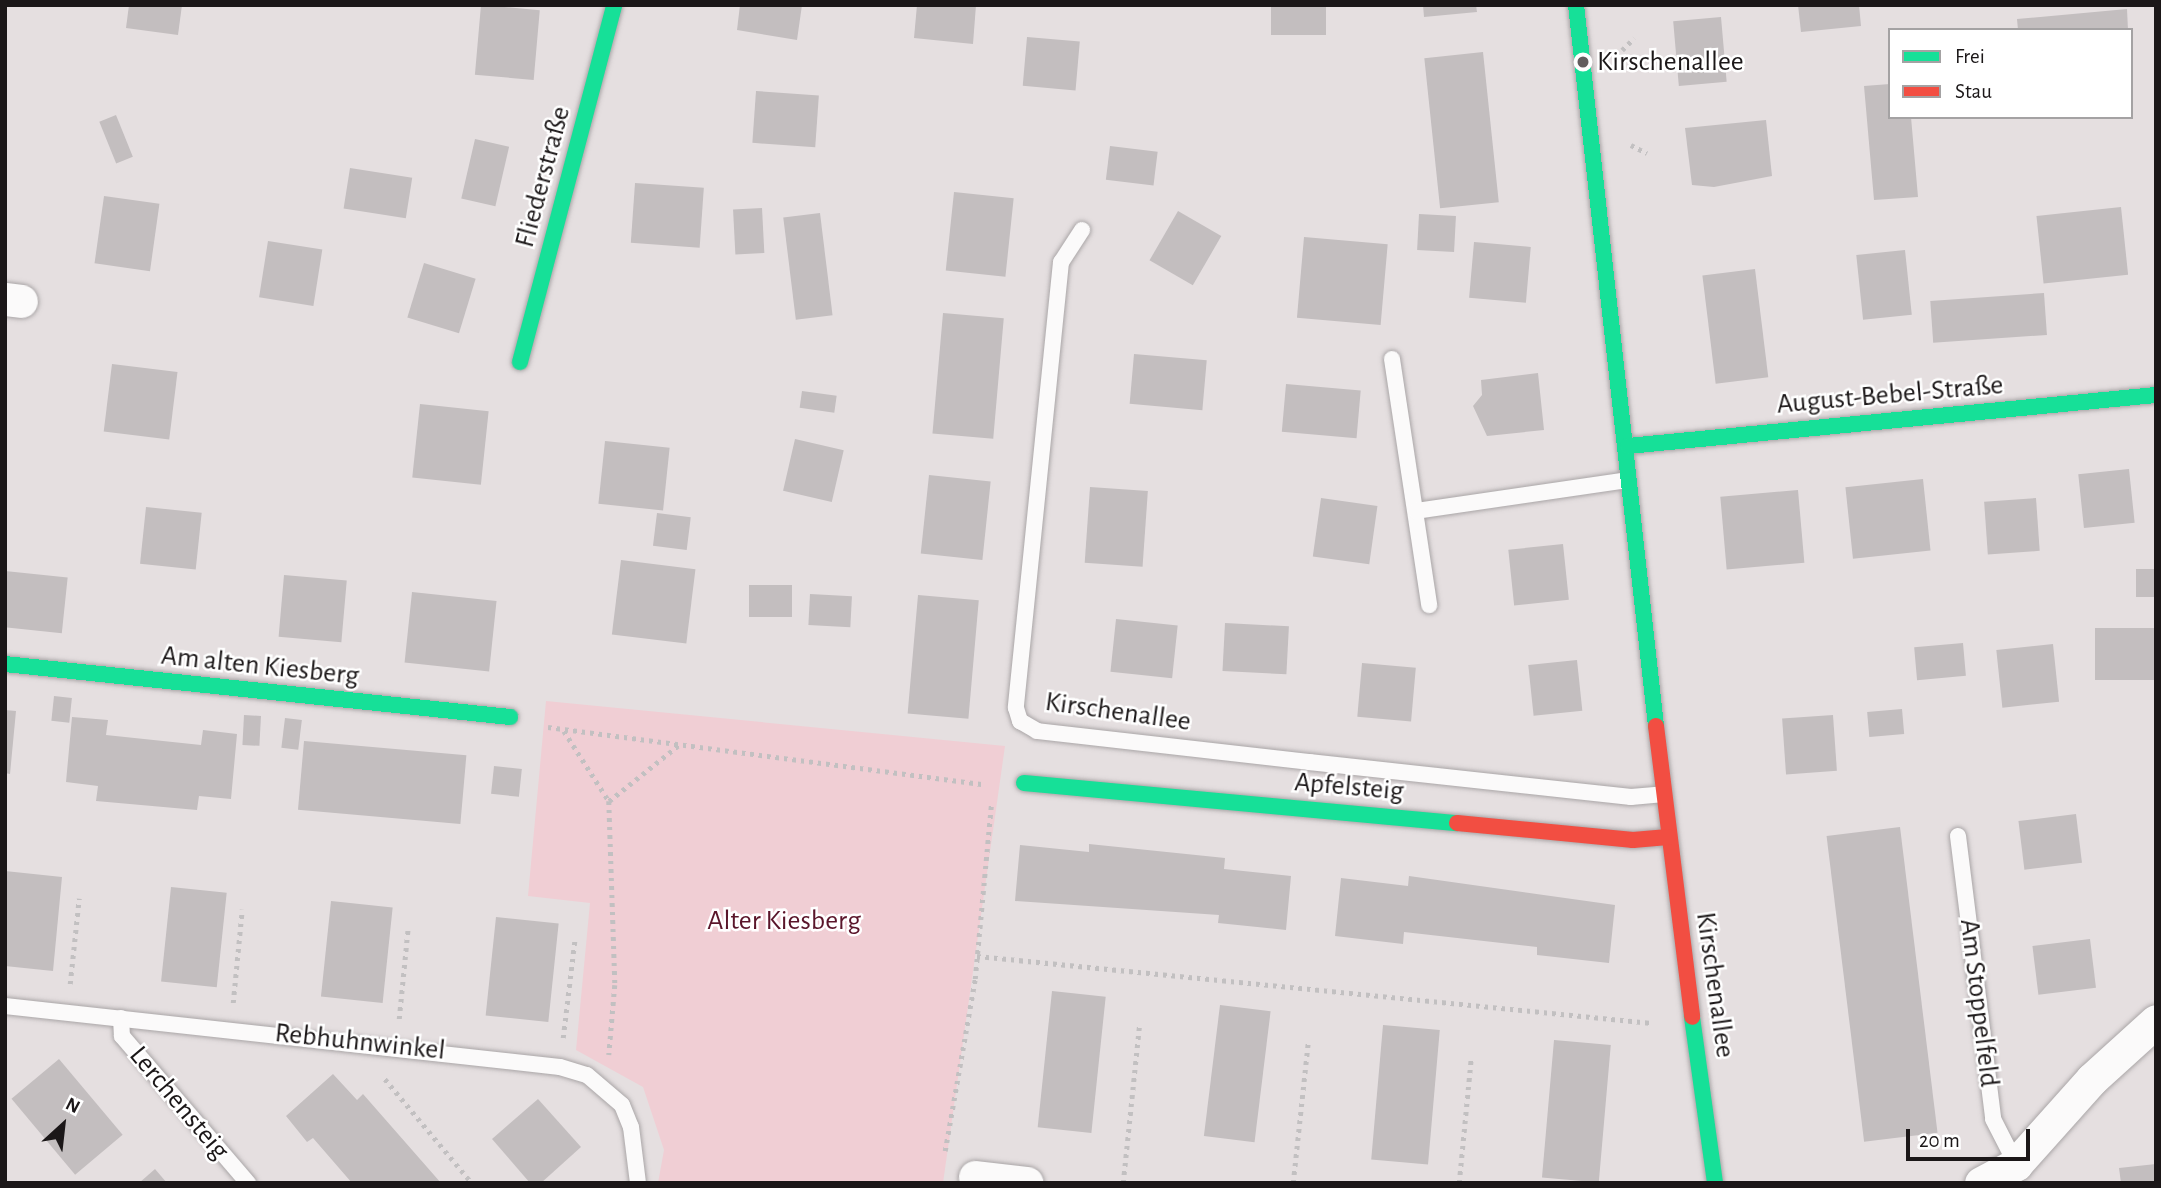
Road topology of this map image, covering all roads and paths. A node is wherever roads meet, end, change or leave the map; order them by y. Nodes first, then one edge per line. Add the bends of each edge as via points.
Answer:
1 (614, 5) edge
2 (1576, 5) edge
3 (1082, 230) dead end
4 (1392, 359) dead end
5 (520, 362) dead end
6 (2156, 395) edge
7 (1628, 446) junction
8 (1632, 480) junction
9 (1416, 511) junction
10 (1429, 605) dead end
11 (5, 664) edge
12 (510, 717) joint
13 (564, 730) junction
14 (679, 745) junction
15 (1024, 783) joint
16 (993, 785) junction
17 (1664, 794) junction
18 (609, 801) junction
19 (1958, 836) dead end
20 (1668, 837) junction
21 (79, 898) dead end
22 (242, 909) dead end
23 (408, 928) dead end
24 (575, 938) dead end
25 (977, 956) junction
26 (5, 1006) edge
27 (67, 1012) junction
28 (121, 1018) junction
29 (2156, 1021) edge
30 (1669, 1024) dead end
31 (1139, 1027) dead end
32 (232, 1029) junction
33 (353, 1041) junction
34 (1308, 1042) dead end
35 (398, 1044) junction
36 (1471, 1059) dead end
37 (560, 1067) junction
38 (606, 1087) junction
39 (944, 1158) dead end
40 (2016, 1164) junction
41 (975, 1177) dead end
42 (248, 1183) edge
43 (472, 1183) edge
44 (638, 1183) edge
45 (1027, 1183) edge
46 (1123, 1183) edge
47 (1293, 1183) edge
48 (1459, 1183) edge
49 (1716, 1183) edge
50 (1981, 1183) edge

1 - 5 street, Fliederstraße
2 - 7 street, Kirschenallee
3 - 17 lane, Kirschenallee via 1062,262 1016,708 1020,721 1037,731 1296,761 1631,797
4 - 9 lane
6 - 7 street, August-Bebel-Straße
7 - 8 street, Kirschenallee
8 - 9 lane
8 - 17 street, Kirschenallee
9 - 10 lane
11 - 12 street, Am alten Kiesberg
12 - 13 path
13 - 14 path
13 - 18 path
14 - 16 path
14 - 18 path
15 - 16 path
15 - 20 street, Apfelsteig via 1633,840
16 - 25 path
17 - 20 street, Kirschenallee
18 - 38 path via 615,985
19 - 40 lane, Am Stoppelfeld via 1993,1119
20 - 49 street, Kirschenallee
21 - 27 path
22 - 32 path
23 - 35 path
24 - 37 path
25 - 30 path
25 - 39 path
26 - 27 lane, Rebhuhnwinkel
27 - 28 lane, Rebhuhnwinkel
28 - 32 lane, Rebhuhnwinkel
28 - 42 lane, Lerchensteig via 122,1036
29 - 40 street via 2092,1079
31 - 46 path
32 - 33 lane, Rebhuhnwinkel
33 - 35 lane, Rebhuhnwinkel
33 - 43 path
34 - 47 path
35 - 37 lane, Rebhuhnwinkel
36 - 48 path
37 - 38 lane, Rebhuhnwinkel
38 - 44 lane via 631,1127
40 - 50 street
41 - 45 street

